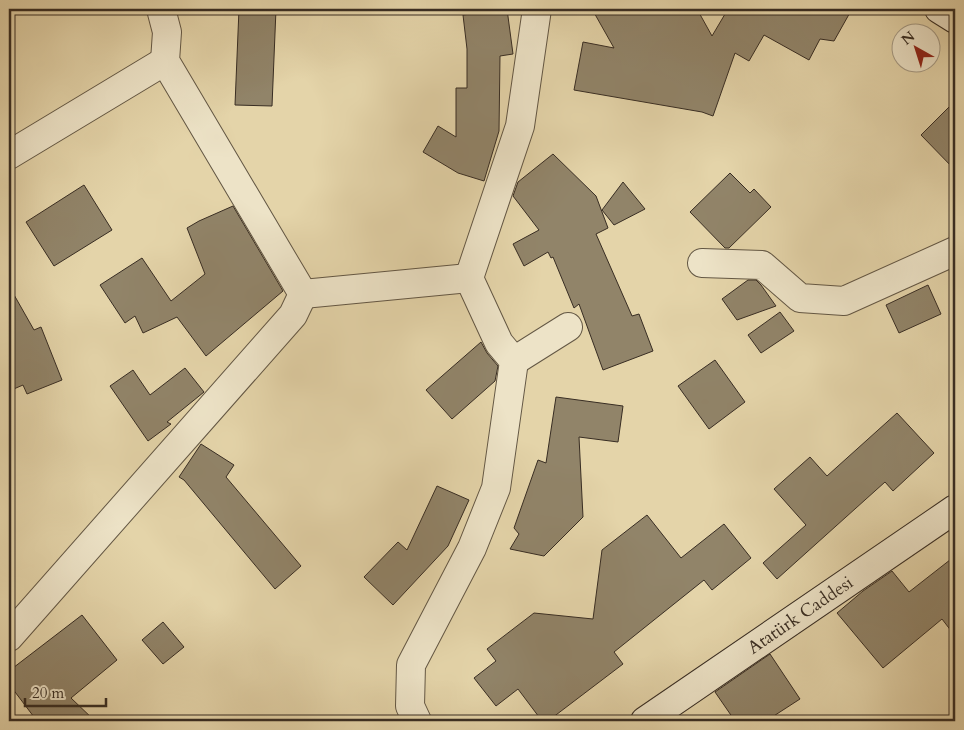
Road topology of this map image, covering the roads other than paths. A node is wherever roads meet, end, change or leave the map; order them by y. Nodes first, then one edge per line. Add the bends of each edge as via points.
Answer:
1 (160, 9) edge
2 (537, 9) edge
3 (939, 9) edge
4 (955, 20) edge
5 (165, 61) junction
6 (9, 154) edge
7 (955, 251) edge
8 (702, 263) dead end
9 (469, 278) junction
10 (303, 294) junction
11 (568, 327) dead end
12 (514, 361) junction
13 (955, 509) edge
14 (9, 637) edge
15 (417, 721) edge
16 (645, 721) edge

1 - 5 street via 166,32
2 - 9 street via 520,126
3 - 4 street
5 - 6 street
5 - 10 street
7 - 8 street via 844,300 800,298 762,265
9 - 10 street
9 - 12 street via 499,343
10 - 14 street via 293,315
11 - 12 street
12 - 15 street via 496,488 472,548 411,665 410,706
13 - 16 street, Atatürk Caddesi

